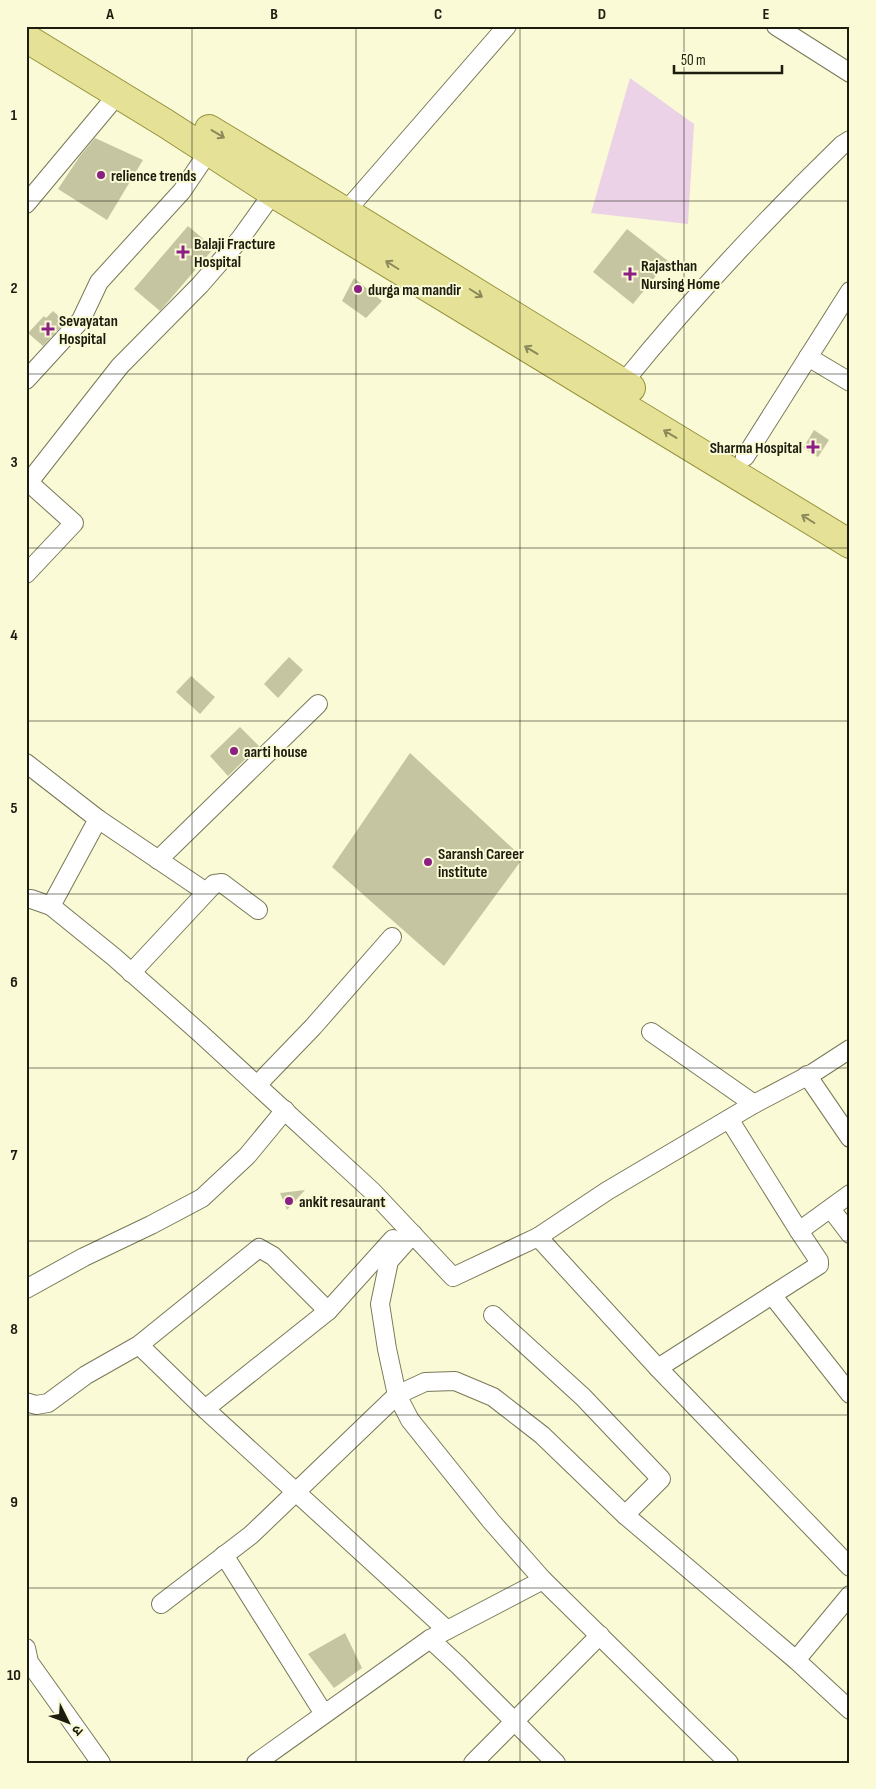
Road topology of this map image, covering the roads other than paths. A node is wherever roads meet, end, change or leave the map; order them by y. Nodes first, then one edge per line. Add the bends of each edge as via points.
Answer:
1 (42, 26) edge
2 (507, 26) edge
3 (776, 26) edge
4 (26, 38) edge
5 (850, 73) edge
6 (118, 94) junction
7 (850, 140) edge
8 (209, 151) junction
9 (273, 193) junction
10 (26, 204) edge
11 (338, 219) junction
12 (850, 291) edge
13 (808, 357) junction
14 (26, 380) edge
15 (850, 382) edge
16 (623, 383) junction
17 (744, 457) junction
18 (28, 481) edge
19 (850, 524) edge
20 (850, 544) edge
21 (26, 574) edge
22 (318, 704) dead end
23 (26, 763) edge
24 (98, 819) junction
25 (158, 860) junction
26 (206, 892) junction
27 (26, 899) edge
28 (51, 906) junction
29 (258, 910) dead end
30 (392, 937) dead end
31 (132, 973) junction
32 (651, 1032) dead end
33 (850, 1049) edge
34 (807, 1075) junction
35 (257, 1085) junction
36 (754, 1104) junction
37 (285, 1110) junction
38 (730, 1119) junction
39 (850, 1138) edge
40 (850, 1194) edge
41 (831, 1209) junction
42 (409, 1230) junction
43 (799, 1231) junction
44 (850, 1234) edge
45 (538, 1237) junction
46 (26, 1289) edge
47 (772, 1295) junction
48 (328, 1311) junction
49 (493, 1315) dead end
50 (139, 1345) junction
51 (658, 1368) junction
52 (850, 1394) edge
53 (397, 1395) junction
54 (26, 1402) edge
55 (205, 1409) junction
56 (296, 1492) junction
57 (625, 1515) junction
58 (224, 1555) junction
59 (849, 1566) edge
60 (544, 1580) junction
61 (850, 1595) edge
62 (161, 1604) dead end
63 (447, 1630) junction
64 (600, 1635) junction
65 (430, 1639) junction
66 (26, 1648) edge
67 (796, 1660) junction
68 (850, 1710) edge
69 (324, 1714) junction
70 (514, 1722) junction
71 (101, 1763) edge
72 (256, 1763) edge
73 (473, 1763) edge
74 (556, 1763) edge
75 (729, 1763) edge

1 -> 11 main road
2 - 11 street
3 - 5 street
4 - 6 main road
6 - 8 main road
6 - 10 street
7 - 16 street via 792,194 719,272
8 - 9 main road
8 - 14 street via 182,191 99,282 81,320
9 - 11 main road
9 - 18 street via 240,240 120,366
11 -> 16 main road
20 -> 11 main road
12 - 13 street
13 - 15 street
13 - 17 street
16 - 17 main road
17 - 19 main road
18 - 21 street via 74,523
22 - 25 street
23 - 24 street
24 - 25 street
24 - 28 street
25 - 26 street
26 - 29 street via 214,884 222,883
26 - 31 street
27 - 28 street
28 - 31 street
30 - 35 street
31 - 35 street
32 - 36 street
33 - 34 street
34 - 36 street
34 - 39 street
35 - 37 street
36 - 38 street
37 - 42 street
37 - 46 street via 247,1156 202,1198
38 - 43 street
38 - 45 street via 607,1191
40 - 41 street
41 - 43 street
41 - 44 street
42 - 45 street via 453,1278
42 - 48 street
42 - 53 street via 389,1261 380,1304
43 - 47 street via 819,1266
45 - 51 street
47 - 51 street
47 - 52 street
48 - 50 street via 273,1256 259,1248
48 - 55 street
49 - 57 street via 583,1397 661,1479
50 - 54 street via 86,1375 48,1403 36,1405
50 - 55 street
51 - 59 street
53 - 56 street
53 - 57 street via 425,1382 455,1381 493,1397 542,1436
53 - 60 street via 410,1420 491,1521
55 - 56 street
56 - 58 street via 251,1535
56 - 63 street
57 - 67 street
58 - 62 street
58 - 69 street
60 - 63 street
60 - 64 street
61 - 67 street
63 - 65 street
64 - 70 street
64 - 75 street
65 - 69 street
65 - 70 street
66 - 71 street via 29,1662
67 - 68 street
69 - 72 street
70 - 73 street
70 - 74 street

